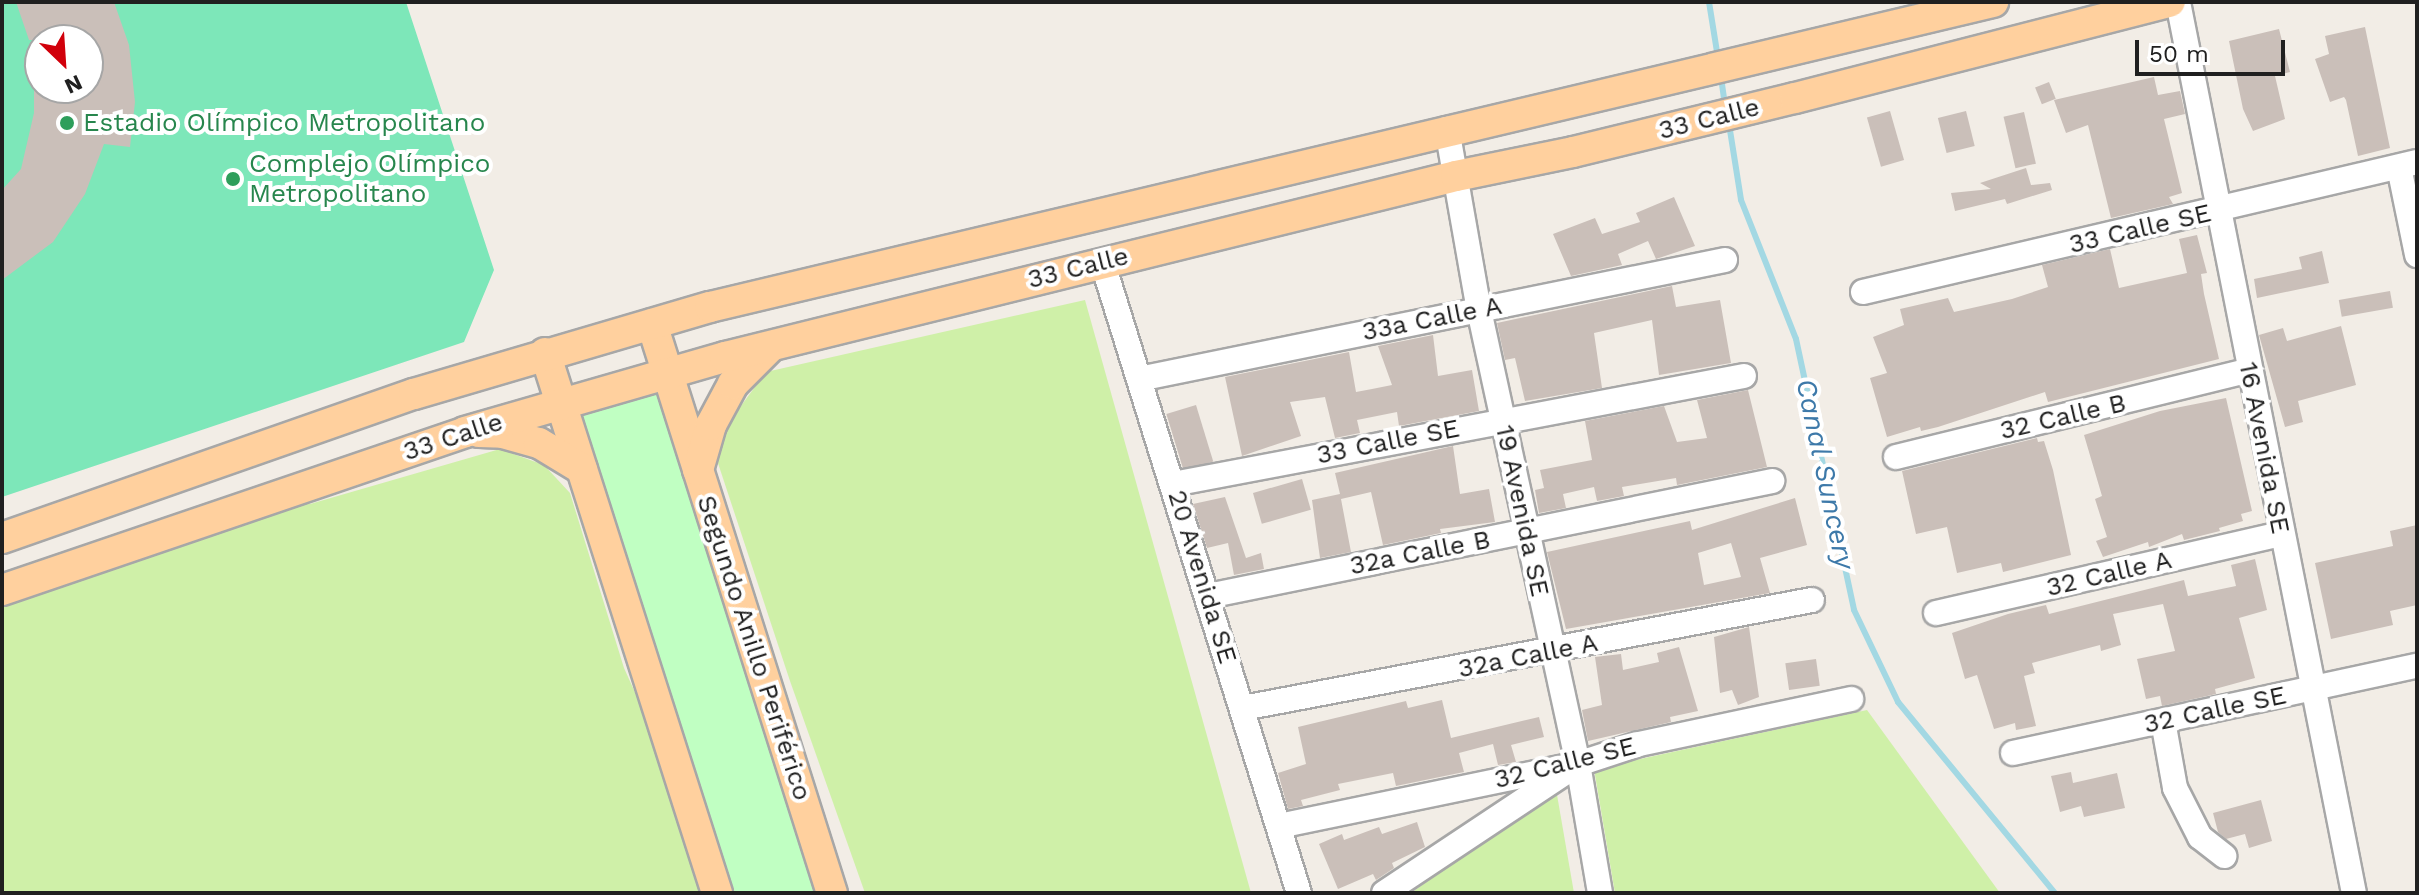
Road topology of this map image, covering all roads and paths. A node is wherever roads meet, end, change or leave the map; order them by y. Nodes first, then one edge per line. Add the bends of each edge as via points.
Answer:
1 (1993, 2) edge
2 (2170, 2) edge
3 (2178, 2) edge
4 (1447, 129) junction
5 (2408, 165) edge
6 (1456, 176) junction
7 (2217, 211) junction
8 (2417, 255) edge
9 (1725, 260) dead end
10 (1102, 261) junction
11 (1863, 292) dead end
12 (1479, 310) junction
13 (652, 324) junction
14 (772, 344) junction
15 (545, 353) junction
16 (667, 372) junction
17 (2240, 374) junction
18 (1744, 376) dead end
19 (1139, 379) junction
20 (561, 401) junction
21 (1502, 420) junction
22 (465, 432) junction
23 (1896, 457) dead end
24 (582, 469) junction
25 (698, 470) junction
26 (1772, 481) dead end
27 (1173, 484) junction
28 (1526, 532) junction
29 (2282, 534) junction
30 (2, 538) edge
31 (2, 590) edge
32 (1208, 596) junction
33 (1812, 600) dead end
34 (1936, 613) dead end
35 (1552, 652) junction
36 (2417, 666) edge
37 (2313, 688) junction
38 (1851, 699) dead end
39 (1243, 708) junction
40 (2163, 721) junction
41 (2013, 753) dead end
42 (1578, 764) junction
43 (1279, 826) junction
44 (2224, 856) dead end
45 (717, 893) edge
46 (832, 893) edge
47 (1299, 893) edge
48 (1384, 893) edge
49 (1600, 893) edge
50 (2354, 893) edge

1 - 4 main road, 33 Calle
2 - 6 main road, 33 Calle via 1795,98
3 - 7 street, 16 Avenida SE
4 - 6 street, 19 Avenida SE
4 - 13 main road, 33 Calle
5 - 7 street, 33 Calle SE
5 - 8 street
6 - 10 main road, 33 Calle
6 - 12 street, 19 Avenida SE
7 - 11 street, 33 Calle SE
7 - 17 street, 16 Avenida SE
9 - 12 street, 33a Calle A
10 - 14 main road, 33 Calle
10 - 19 street, 20 Avenida SE
12 - 19 street, 33a Calle A
12 - 21 street, 19 Avenida SE
13 - 15 main road, 33 Calle
13 - 16 main road, Segundo Anillo Periférico
14 - 16 main road, 33 Calle
14 - 25 main road via 733,384 711,425
15 - 20 main road
15 - 30 main road, 33 Calle
16 - 20 main road, 33 Calle
16 - 25 main road, Segundo Anillo Periférico
17 - 23 street, 32 Calle B
17 - 29 street, 16 Avenida SE
18 - 21 street, 33 Calle SE
19 - 27 street, 20 Avenida SE
20 - 22 main road, 33 Calle
20 - 24 main road
21 - 27 street, 33 Calle SE
21 - 28 street, 19 Avenida SE
22 - 24 main road via 503,433 539,443
22 - 31 main road, 33 Calle
24 - 45 main road
25 - 46 main road, Segundo Anillo Periférico
26 - 28 street, 32a Calle B
27 - 32 street, 20 Avenida SE
28 - 32 street, 32a Calle B
28 - 35 street, 19 Avenida SE
29 - 34 street, 32 Calle A
29 - 37 street, 16 Avenida SE
32 - 39 street, 20 Avenida SE
33 - 35 street, 32a Calle A
35 - 39 street, 32a Calle A
35 - 42 street, 19 Avenida SE
36 - 37 street, 32 Calle SE
37 - 40 street, 32 Calle SE
37 - 50 street, 16 Avenida SE
38 - 42 street, 32 Calle SE via 1639,744
39 - 43 street, 20 Avenida SE
40 - 41 street, 32 Calle SE
40 - 44 street via 2175,788 2200,837
42 - 43 street, 32 Calle SE
42 - 48 street
42 - 49 street, 19 Avenida SE
43 - 47 street, 20 Avenida SE

